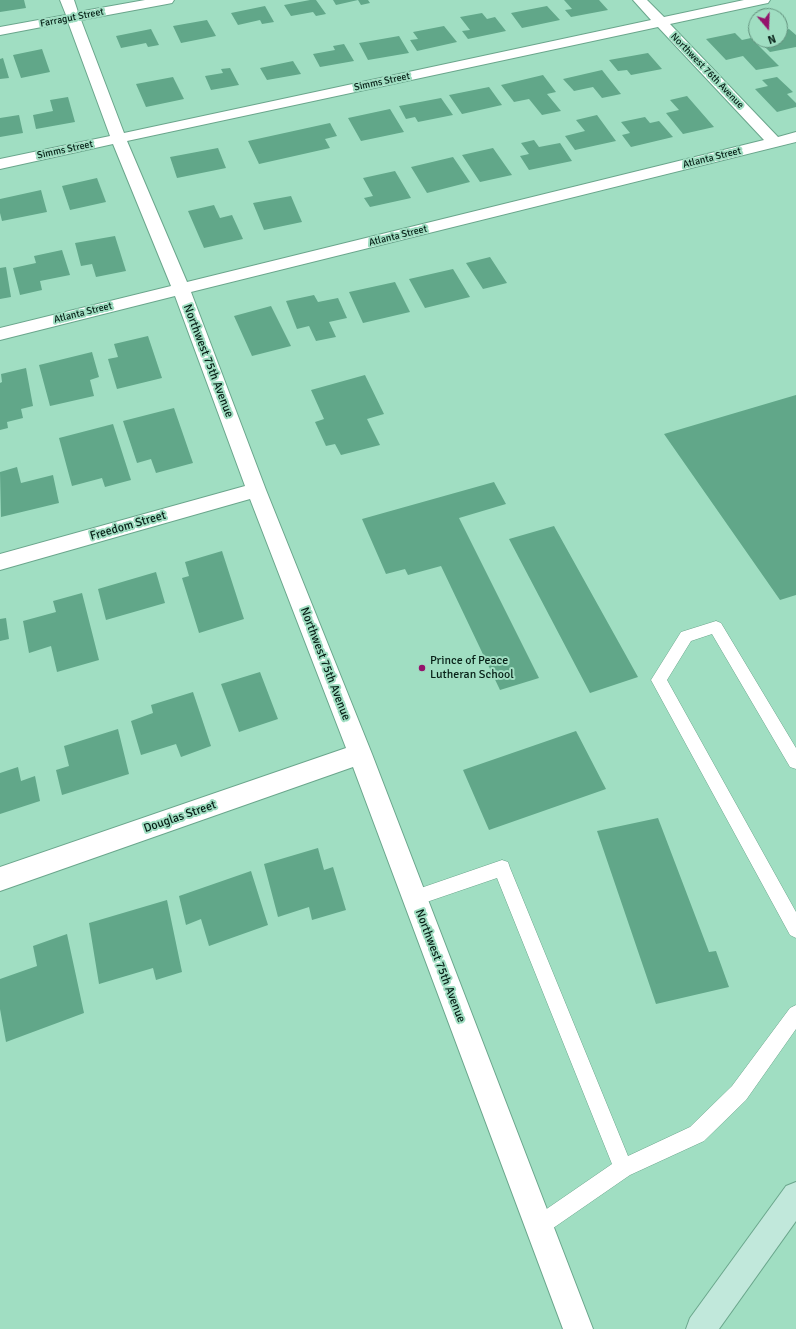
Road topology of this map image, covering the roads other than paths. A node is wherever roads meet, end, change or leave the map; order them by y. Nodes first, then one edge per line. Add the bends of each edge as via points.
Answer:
1 (167, 0) edge
2 (640, 0) edge
3 (763, 0) edge
4 (71, 9) edge
5 (660, 22) junction
6 (0, 32) edge
7 (796, 137) edge
8 (118, 138) junction
9 (774, 142) junction
10 (0, 164) edge
11 (181, 289) junction
12 (0, 334) edge
13 (256, 490) junction
14 (0, 562) edge
15 (360, 754) junction
16 (796, 762) edge
17 (0, 879) edge
18 (415, 898) junction
19 (796, 929) edge
20 (796, 1014) edge
21 (623, 1168) junction
22 (796, 1196) edge
23 (539, 1226) junction
24 (578, 1329) edge
25 (701, 1329) edge

1 - 4 street, Farragut Street
2 - 5 street, Northwest 76th Avenue
3 - 5 street, Simms Street
4 - 6 street, Farragut Street
4 - 8 street, Northwest 75th Avenue
5 - 8 street, Simms Street
5 - 9 street, Northwest 76th Avenue
7 - 9 street, Atlanta Street
8 - 10 street, Simms Street
8 - 11 street, Northwest 75th Avenue
9 - 11 street, Atlanta Street
11 - 12 street, Atlanta Street
11 - 13 street, Northwest 75th Avenue
13 - 14 street, Freedom Street
13 - 15 street, Northwest 75th Avenue
15 - 17 street, Douglas Street
15 - 18 street, Northwest 75th Avenue
16 - 19 lane via 716,627 686,636 659,680
18 - 21 lane via 502,868
18 - 23 street, Northwest 75th Avenue
20 - 21 lane via 739,1093 697,1134
21 - 23 lane
22 - 25 main road
23 - 24 street, Northwest 75th Avenue

